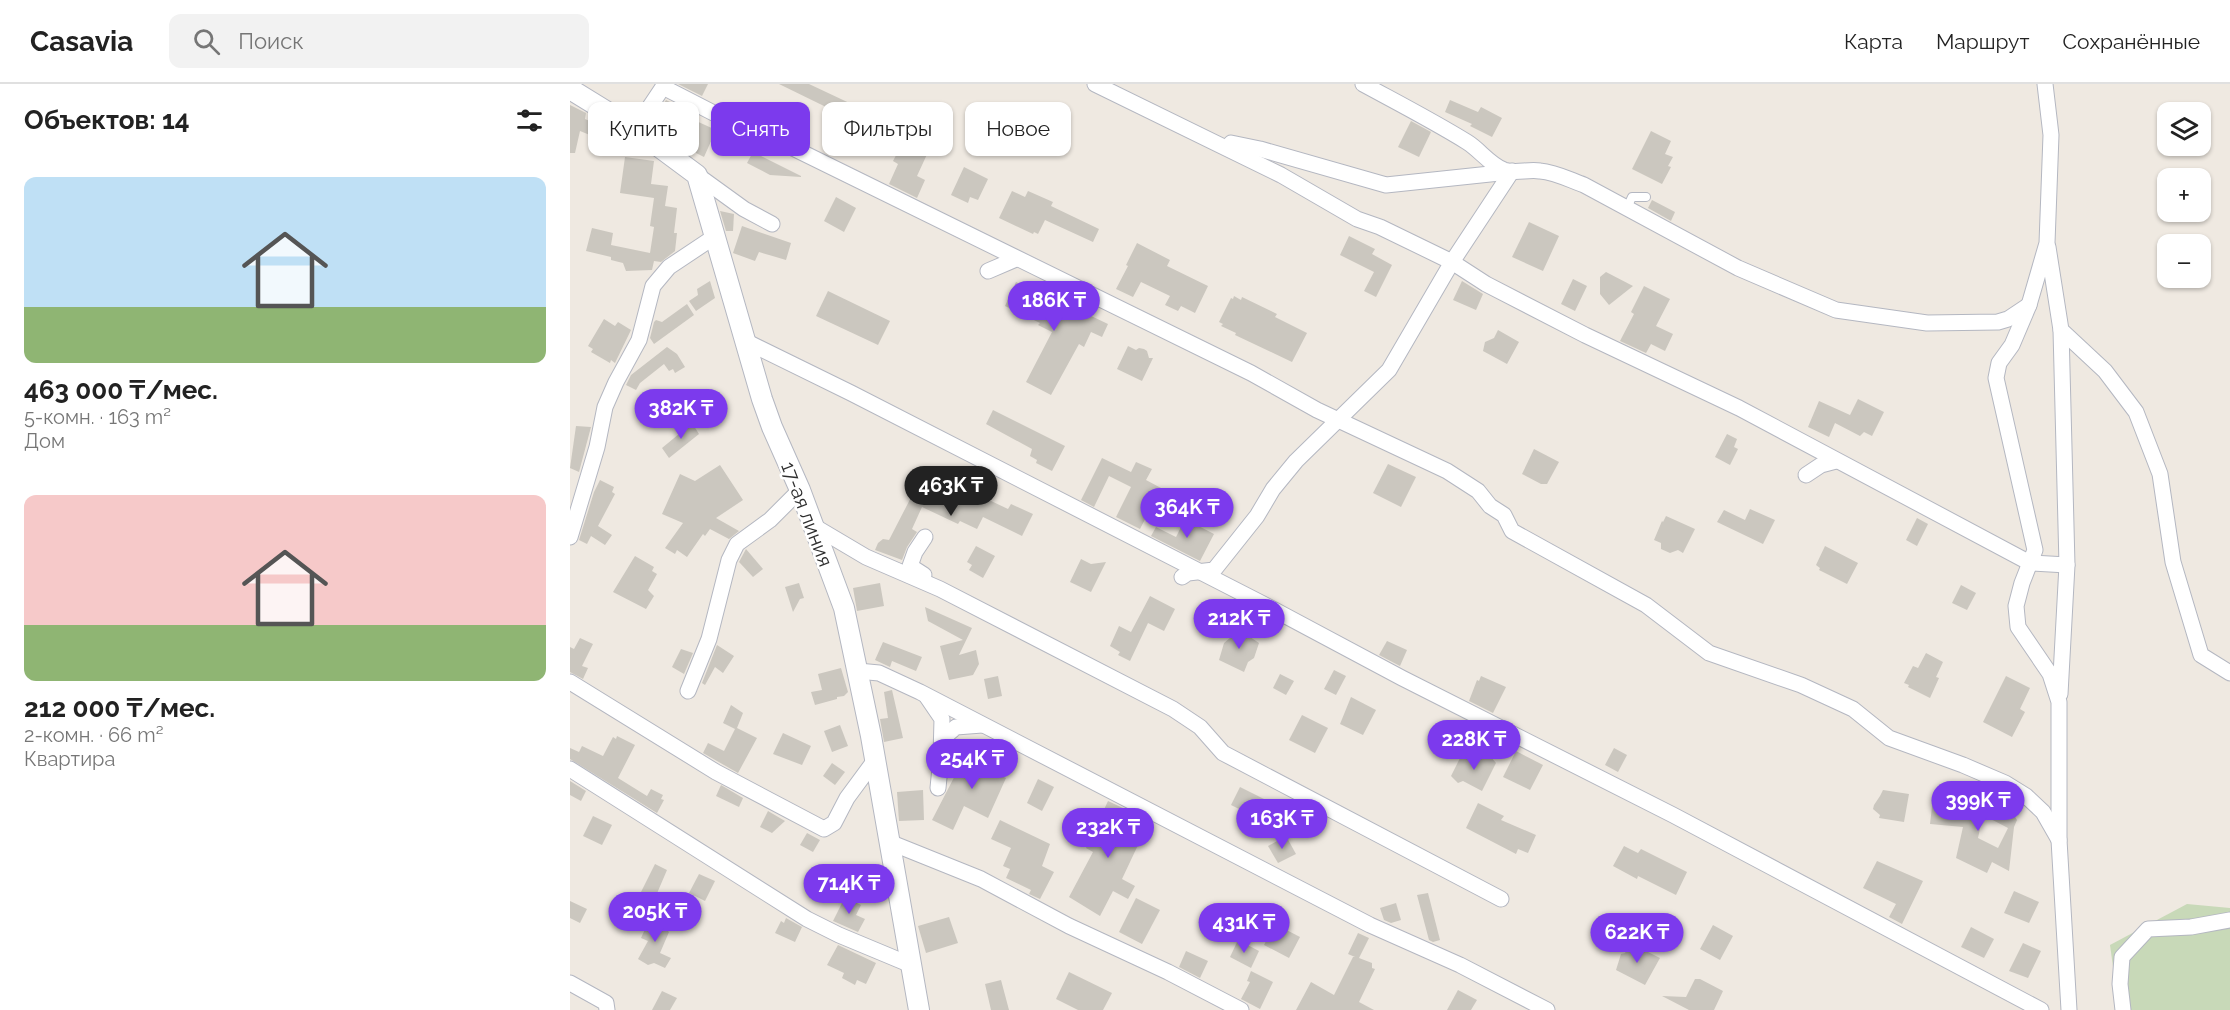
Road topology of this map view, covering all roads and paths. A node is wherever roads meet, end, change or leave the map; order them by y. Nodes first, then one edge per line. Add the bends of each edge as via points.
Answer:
1 (1095, 84) edge
2 (1363, 84) edge
3 (2045, 84) edge
4 (664, 86) edge
5 (570, 89) edge
6 (591, 102) edge
7 (653, 102) edge
8 (1209, 139) junction
9 (671, 156) edge
10 (1512, 171) junction
11 (697, 175) junction
12 (1646, 197) dead end
13 (1627, 208) junction
14 (772, 224) dead end
15 (714, 237) junction
16 (2047, 243) junction
17 (1016, 259) junction
18 (1452, 262) junction
19 (988, 271) dead end
20 (2029, 304) junction
21 (2061, 330) junction
22 (745, 341) junction
23 (1339, 420) junction
24 (1836, 461) junction
25 (1806, 474) dead end
26 (800, 490) junction
27 (812, 525) junction
28 (570, 537) edge
29 (925, 537) dead end
30 (2030, 563) junction
31 (2067, 566) junction
32 (1201, 573) junction
33 (1182, 577) dead end
34 (940, 589) junction
35 (858, 671) junction
36 (2230, 673) edge
37 (570, 682) edge
38 (688, 691) dead end
39 (927, 697) junction
40 (2059, 702) junction
41 (982, 725) junction
42 (942, 739) junction
43 (875, 760) junction
44 (570, 769) edge
45 (938, 788) dead end
46 (2059, 840) junction
47 (890, 842) junction
48 (1501, 900) dead end
49 (2230, 920) edge
50 (911, 965) junction
51 (570, 983) edge
52 (607, 1010) edge
53 (919, 1010) edge
54 (1241, 1010) edge
55 (1548, 1010) edge
56 (2041, 1010) edge
57 (2069, 1010) edge
58 (2123, 1010) edge

1 - 8 street
2 - 10 street via 1470,144 1504,170
3 - 16 street via 2051,135
4 - 7 street
4 - 17 street
5 - 6 street
8 - 10 street via 1260,149 1386,186
8 - 18 street via 1357,219
9 - 11 street
10 - 13 street via 1539,170 1559,175
10 - 18 street
11 - 14 street
11 - 15 street, 17-ая линия
12 - 13 lane via 1632,197
13 - 20 street via 1738,268 1836,310 1927,323 1998,322
15 - 22 street, 17-ая линия
15 - 28 street via 669,267 653,286 639,340 605,407
16 - 20 street
16 - 21 street
17 - 19 street
17 - 23 street
18 - 23 street via 1389,370
18 - 24 street via 1486,284 1738,408
20 - 30 street via 2012,345 1999,363 1996,378 2032,531 2035,550
21 - 31 street
21 - 36 street via 2106,371 2136,412 2160,474 2173,562 2201,656
22 - 26 street, 17-ая линия via 772,426
22 - 32 street
23 - 32 street via 1288,471 1214,570
23 - 46 street via 1447,471 1478,491 1504,515 1512,531 1646,605 1709,653 1802,685 1853,709 1888,738 2005,783 2043,812
24 - 25 street
24 - 30 street
26 - 27 street, 17-ая линия
26 - 38 street via 770,520 737,544 729,560 709,639
27 - 34 street via 866,557
27 - 35 street, 17-ая линия via 844,608
29 - 34 street via 910,566
30 - 31 street
30 - 40 street via 2016,606 2018,627 2050,674
31 - 40 street
32 - 33 street
32 - 56 street via 1673,815
34 - 48 street via 1173,709 1200,727 1223,753
35 - 39 street via 879,673
35 - 43 street, 17-ая линия
37 - 43 street via 716,772 824,829 834,824 847,798
39 - 41 street
39 - 42 street via 942,719
40 - 46 street
41 - 42 street via 956,727
41 - 55 street via 1370,925
42 - 45 street
43 - 47 street, 17-ая линия
44 - 50 street via 807,919
46 - 57 street
47 - 50 street, 17-ая линия
47 - 54 street via 981,879
49 - 58 street via 2148,929 2122,957
50 - 53 street, 17-ая линия
51 - 52 street via 606,1003

